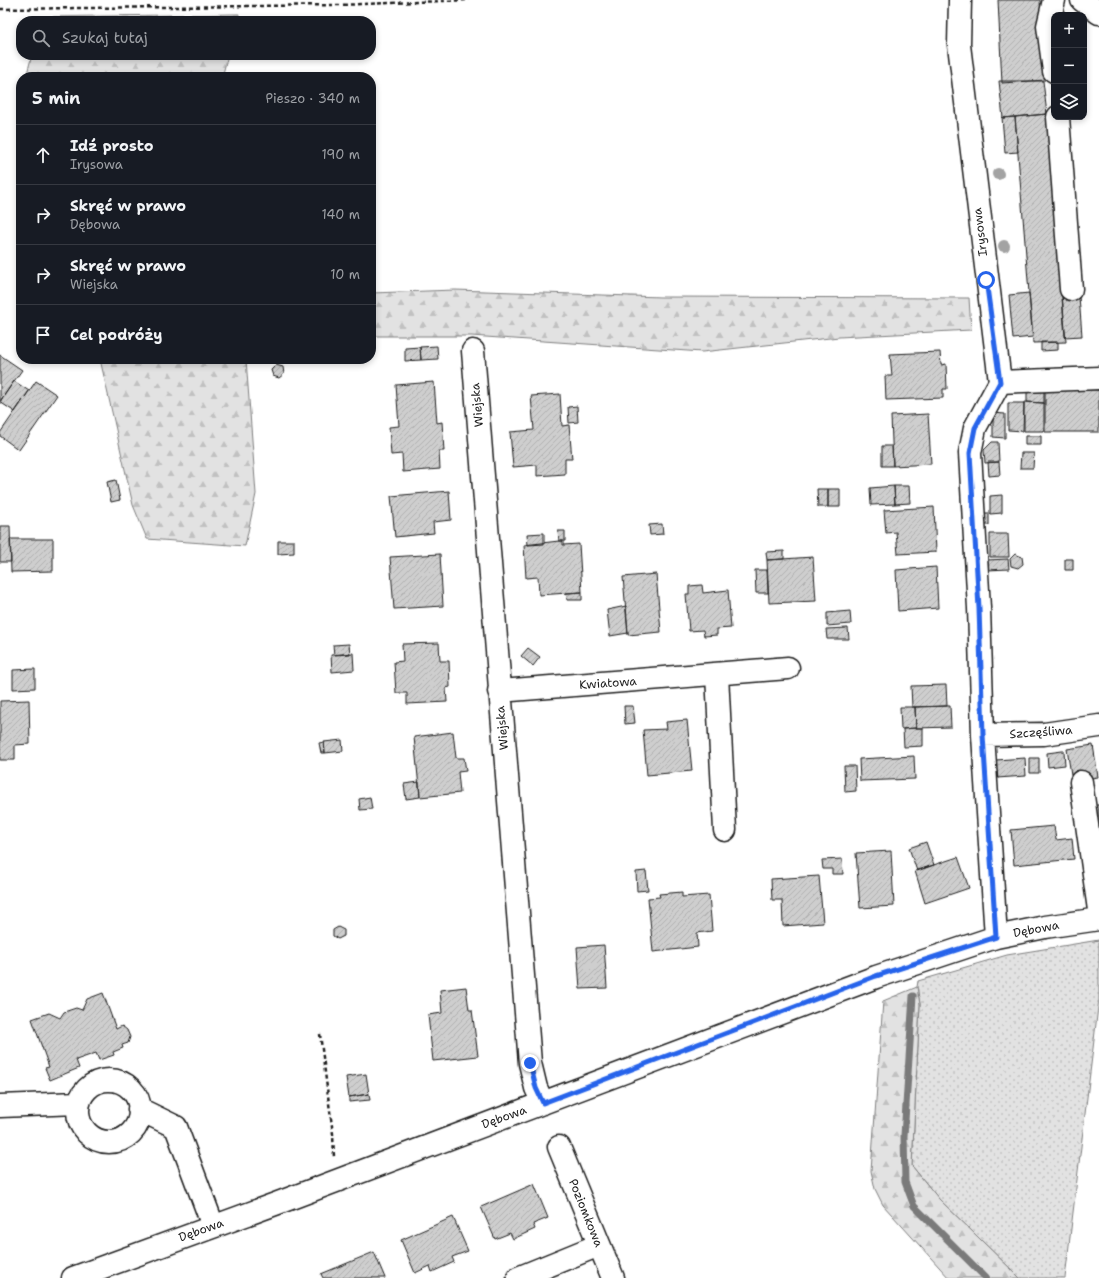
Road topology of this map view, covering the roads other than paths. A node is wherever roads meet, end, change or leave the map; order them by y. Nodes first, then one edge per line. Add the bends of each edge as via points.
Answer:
1 (960, 0) edge
2 (1054, 0) edge
3 (1082, 0) edge
4 (1099, 13) edge
5 (1051, 48) edge
6 (1058, 120) edge
7 (1071, 289) dead end
8 (472, 351) dead end
9 (1099, 378) edge
10 (1000, 382) junction
11 (788, 668) dead end
12 (717, 675) junction
13 (499, 691) junction
14 (1099, 726) edge
15 (983, 735) junction
16 (1081, 782) dead end
17 (726, 830) dead end
18 (1099, 910) edge
19 (1099, 918) edge
20 (996, 937) junction
21 (78, 1103) junction
22 (543, 1103) junction
23 (0, 1106) edge
24 (139, 1108) junction
25 (559, 1147) dead end
26 (213, 1226) junction
27 (599, 1245) junction
28 (73, 1278) edge
29 (518, 1278) edge
30 (613, 1278) edge

1 - 10 street, Irysowa via 959,45
2 - 5 street via 1048,26
3 - 4 street
6 - 7 street
8 - 13 street, Wiejska
9 - 10 street
10 - 15 street via 975,428 970,453
11 - 12 street, Kwiatowa
12 - 13 street, Kwiatowa
12 - 17 street
13 - 22 street, Wiejska via 530,1063 536,1088
14 - 15 street, Szczęśliwa via 1044,734
15 - 20 street
16 - 18 street
19 - 20 street, Dębowa
20 - 22 street, Dębowa via 876,976
21 - 23 street
21 - 24 street via 87,1088 102,1080 119,1081 130,1089
21 - 24 street via 79,1122 88,1135 105,1142 121,1140 134,1129 139,1117
22 - 26 street, Dębowa
24 - 26 street via 176,1127
25 - 27 street, Poziomkowa
26 - 28 street, Dębowa
27 - 29 street
27 - 30 street, Poziomkowa

